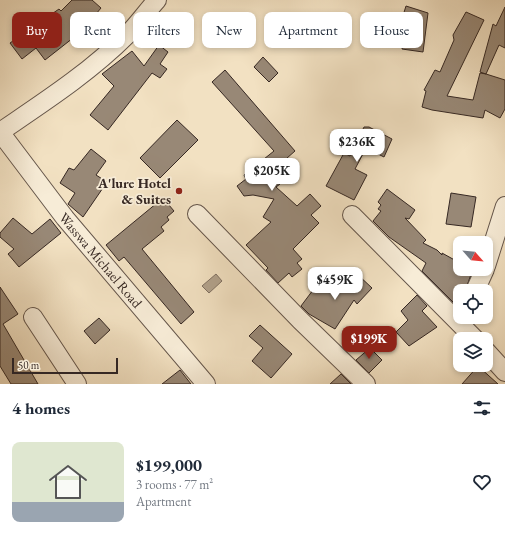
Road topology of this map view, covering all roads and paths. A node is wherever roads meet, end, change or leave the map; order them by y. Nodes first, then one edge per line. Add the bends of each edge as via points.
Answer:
1 (148, 3) edge
2 (0, 132) edge
3 (505, 206) edge
4 (198, 214) dead end
5 (352, 215) dead end
6 (493, 244) edge
7 (453, 311) edge
8 (33, 317) dead end
9 (493, 359) edge
10 (505, 372) edge
11 (77, 384) edge
12 (206, 384) edge
13 (366, 384) edge

1 - 2 street via 127,35 105,55 65,87
2 - 12 street, Wasswa Michael Road via 65,218
3 - 6 street
4 - 13 street
5 - 7 street
8 - 11 street
9 - 10 street

